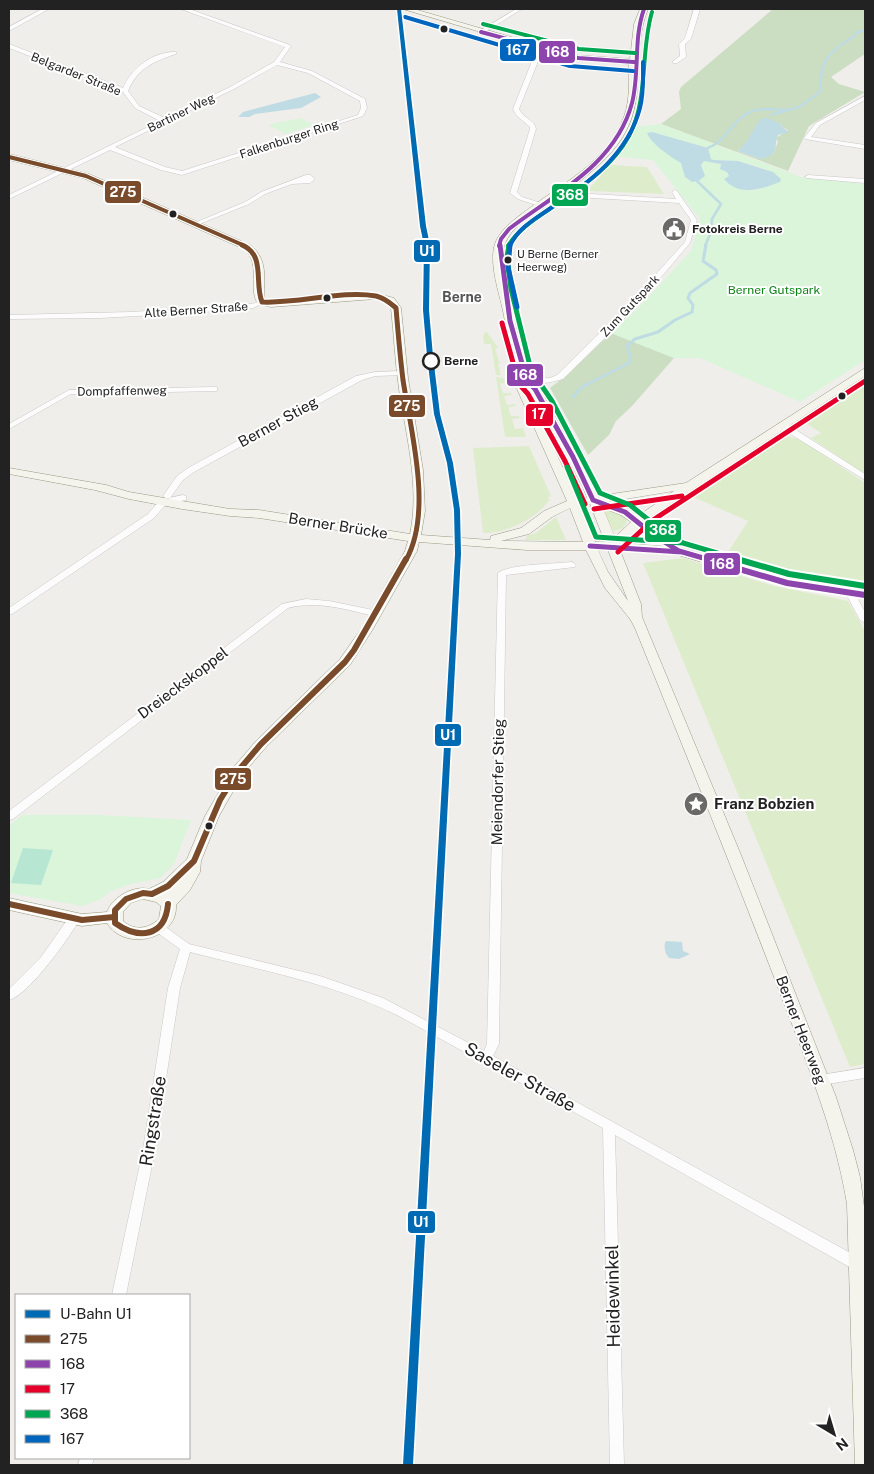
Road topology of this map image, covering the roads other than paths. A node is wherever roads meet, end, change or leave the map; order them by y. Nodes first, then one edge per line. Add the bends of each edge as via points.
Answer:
1 (46, 9) edge
2 (184, 9) edge
3 (407, 9) edge
4 (519, 9) edge
5 (644, 9) edge
6 (697, 9) edge
7 (9, 29) edge
8 (481, 32) junction
9 (9, 46) edge
10 (540, 49) junction
11 (174, 53) dead end
12 (634, 62) junction
13 (675, 62) dead end
14 (276, 63) junction
15 (125, 91) junction
16 (865, 98) edge
17 (166, 121) junction
18 (865, 147) edge
19 (111, 148) junction
20 (9, 157) edge
21 (66, 169) junction
22 (808, 177) dead end
23 (865, 181) edge
24 (295, 182) dead end
25 (563, 190) junction
26 (675, 192) dead end
27 (9, 197) edge
28 (681, 201) junction
29 (542, 205) junction
30 (195, 224) junction
31 (262, 302) junction
32 (9, 317) edge
33 (865, 371) edge
34 (402, 373) junction
35 (527, 381) junction
36 (214, 389) dead end
37 (782, 425) junction
38 (9, 427) edge
39 (9, 471) edge
40 (865, 478) edge
41 (688, 485) junction
42 (165, 499) junction
43 (593, 500) junction
44 (573, 504) junction
45 (259, 514) junction
46 (638, 521) junction
47 (415, 539) junction
48 (477, 542) junction
49 (590, 546) junction
50 (612, 546) junction
51 (679, 551) junction
52 (572, 565) dead end
53 (851, 594) junction
54 (865, 595) edge
55 (9, 612) edge
56 (375, 613) junction
57 (636, 617) junction
58 (865, 620) edge
59 (9, 816) edge
60 (194, 861) junction
61 (152, 894) junction
62 (9, 904) edge
63 (168, 904) junction
64 (114, 917) junction
65 (74, 919) junction
66 (159, 928) junction
67 (186, 947) junction
68 (9, 996) edge
69 (486, 1059) junction
70 (865, 1073) edge
71 (821, 1080) junction
72 (610, 1126) junction
73 (861, 1266) edge
74 (120, 1294) edge
75 (617, 1465) edge
76 (865, 1465) edge

1 - 7 street
2 - 14 street, Bartiner Weg via 288,46
3 - 8 main road
4 - 8 street
5 - 12 main road, Berner Heerweg via 634,38
6 - 13 street via 688,38 682,44 683,57
8 - 10 main road
9 - 15 street, Belgarder Straße
10 - 12 main road via 578,58
10 - 29 street via 516,109 533,126 533,130 513,193
11 - 15 street via 141,67 131,76
12 - 25 main road, Berner Heerweg via 632,102 622,131 591,168
14 - 17 street, Bartiner Weg
14 - 19 street, Falkenburger Ring via 310,72 363,100 363,112 360,116 182,173 163,169
15 - 17 street, Belgarder Straße via 137,107
16 - 18 street via 818,124 807,138
17 - 19 street, Bartiner Weg
19 - 21 street, Bartiner Weg
20 - 21 main road
21 - 27 street, Bartiner Weg
21 - 30 main road
22 - 23 street
24 - 30 street via 262,193
25 - 28 street via 591,197
25 - 29 main road, Berner Heerweg
26 - 28 street, Zum Gutspark
28 - 35 street, Zum Gutspark via 694,220 688,242 631,307 560,377
29 - 35 main road, Berner Heerweg via 509,229 499,247 510,321
30 - 31 main road via 257,255
31 - 32 street, Alte Berner Straße via 253,306 181,312
31 - 34 street, Alte Berner Straße via 271,304 358,296 390,300 396,308
33 - 37 main road
34 - 42 street, Berner Stieg via 359,378 191,470 180,478
34 - 47 street via 420,494
35 - 43 main road, Berner Heerweg via 535,389 576,461
35 - 44 main road, Berner Heerweg via 522,389 531,414
36 - 38 street, Dompfaffenweg via 69,392
37 - 40 street
37 - 41 main road
39 - 42 main road via 111,492
41 - 43 main road, Berner Brücke
41 - 46 main road
42 - 45 main road, Berner Brücke via 242,514
42 - 45 main road, Berner Brücke via 183,498 246,508
42 - 55 street, Berner Stieg via 151,516
43 - 44 main road, Berner Brücke
43 - 46 main road
43 - 50 main road, Berner Heerweg
44 - 48 main road, Berner Brücke via 559,507 516,534
44 - 49 street, Berner Heerweg
45 - 47 main road, Berner Brücke
46 - 50 main road
46 - 51 main road
47 - 48 main road, Berner Brücke
47 - 56 main road
48 - 49 main road, Berner Brücke
49 - 50 main road, Berner Brücke
49 - 57 main road, Berner Heerweg via 612,589
50 - 51 main road, Berner Brücke
50 - 57 main road, Berner Heerweg via 635,604
51 - 53 main road via 787,583
52 - 69 street, Meiendorfer Stieg via 512,570 502,574 494,1044
53 - 54 main road
53 - 58 street
56 - 59 street, Dreieckskoppel via 312,602 298,601 285,606
56 - 60 main road via 345,662 238,770 220,800
57 - 71 main road, Berner Heerweg via 727,835
60 - 61 main road via 168,886
60 - 63 main road via 193,872 185,886
61 - 63 main road
61 - 64 main road via 126,899 119,904
62 - 65 main road
63 - 66 main road via 168,916
64 - 65 main road
64 - 66 main road via 119,928 132,934 146,934
65 - 68 street via 43,964
66 - 67 street, Saseler Straße
67 - 69 street, Saseler Straße via 320,980 379,1001
67 - 74 street, Ringstraße via 174,988 149,1150
69 - 72 street, Saseler Straße
70 - 71 street
71 - 73 main road, Berner Heerweg via 852,1173
72 - 73 street, Saseler Straße
72 - 75 street, Heidewinkel
73 - 76 main road, Berner Heerweg

